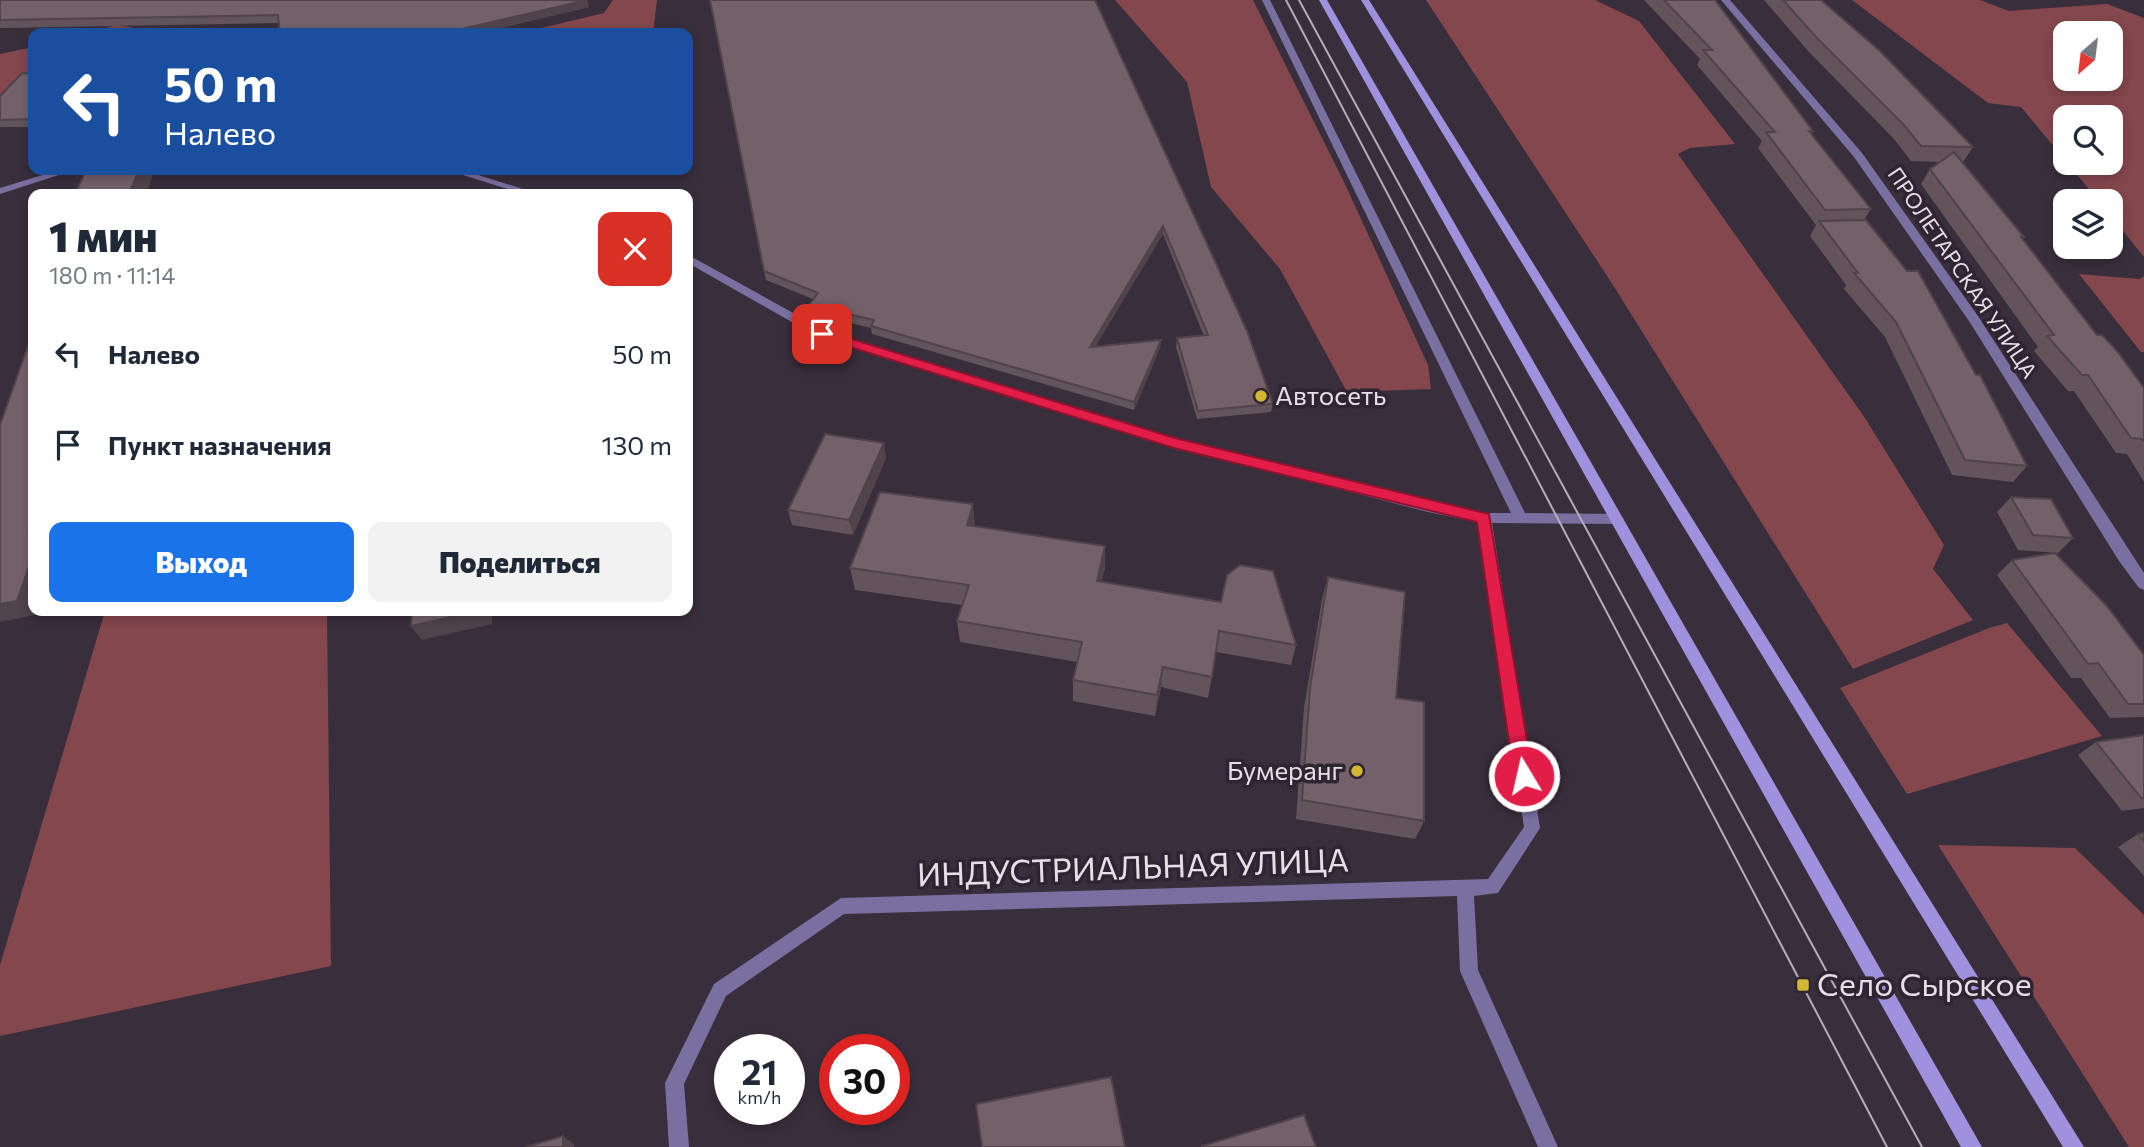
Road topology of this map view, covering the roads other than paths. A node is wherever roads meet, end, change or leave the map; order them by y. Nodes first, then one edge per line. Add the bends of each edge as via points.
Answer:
1 (1266, 0) edge
2 (1323, 0) edge
3 (1365, 0) edge
4 (1725, 0) edge
5 (53, 175) edge
6 (469, 175) edge
7 (517, 189) edge
8 (0, 191) edge
9 (693, 262) edge
10 (1484, 518) junction
11 (1521, 519) junction
12 (1617, 519) junction
13 (2144, 584) edge
14 (1465, 888) junction
15 (679, 1147) edge
16 (1548, 1147) edge
17 (1972, 1147) edge
18 (2074, 1147) edge

1 - 11 street
2 - 12 main road
3 - 18 main road
4 - 13 street, ПРОЛЕТАРСКАЯ УЛИЦА via 1874,177 1974,319
5 - 8 street
6 - 7 street
9 - 10 street via 822,334 1174,442
10 - 11 street
10 - 14 street, ИНДУСТРИАЛЬНАЯ УЛИЦА via 1532,828 1492,887
11 - 12 street
12 - 17 main road
14 - 15 street, ИНДУСТРИАЛЬНАЯ УЛИЦА via 841,906 720,990 674,1083
14 - 16 street via 1469,971

